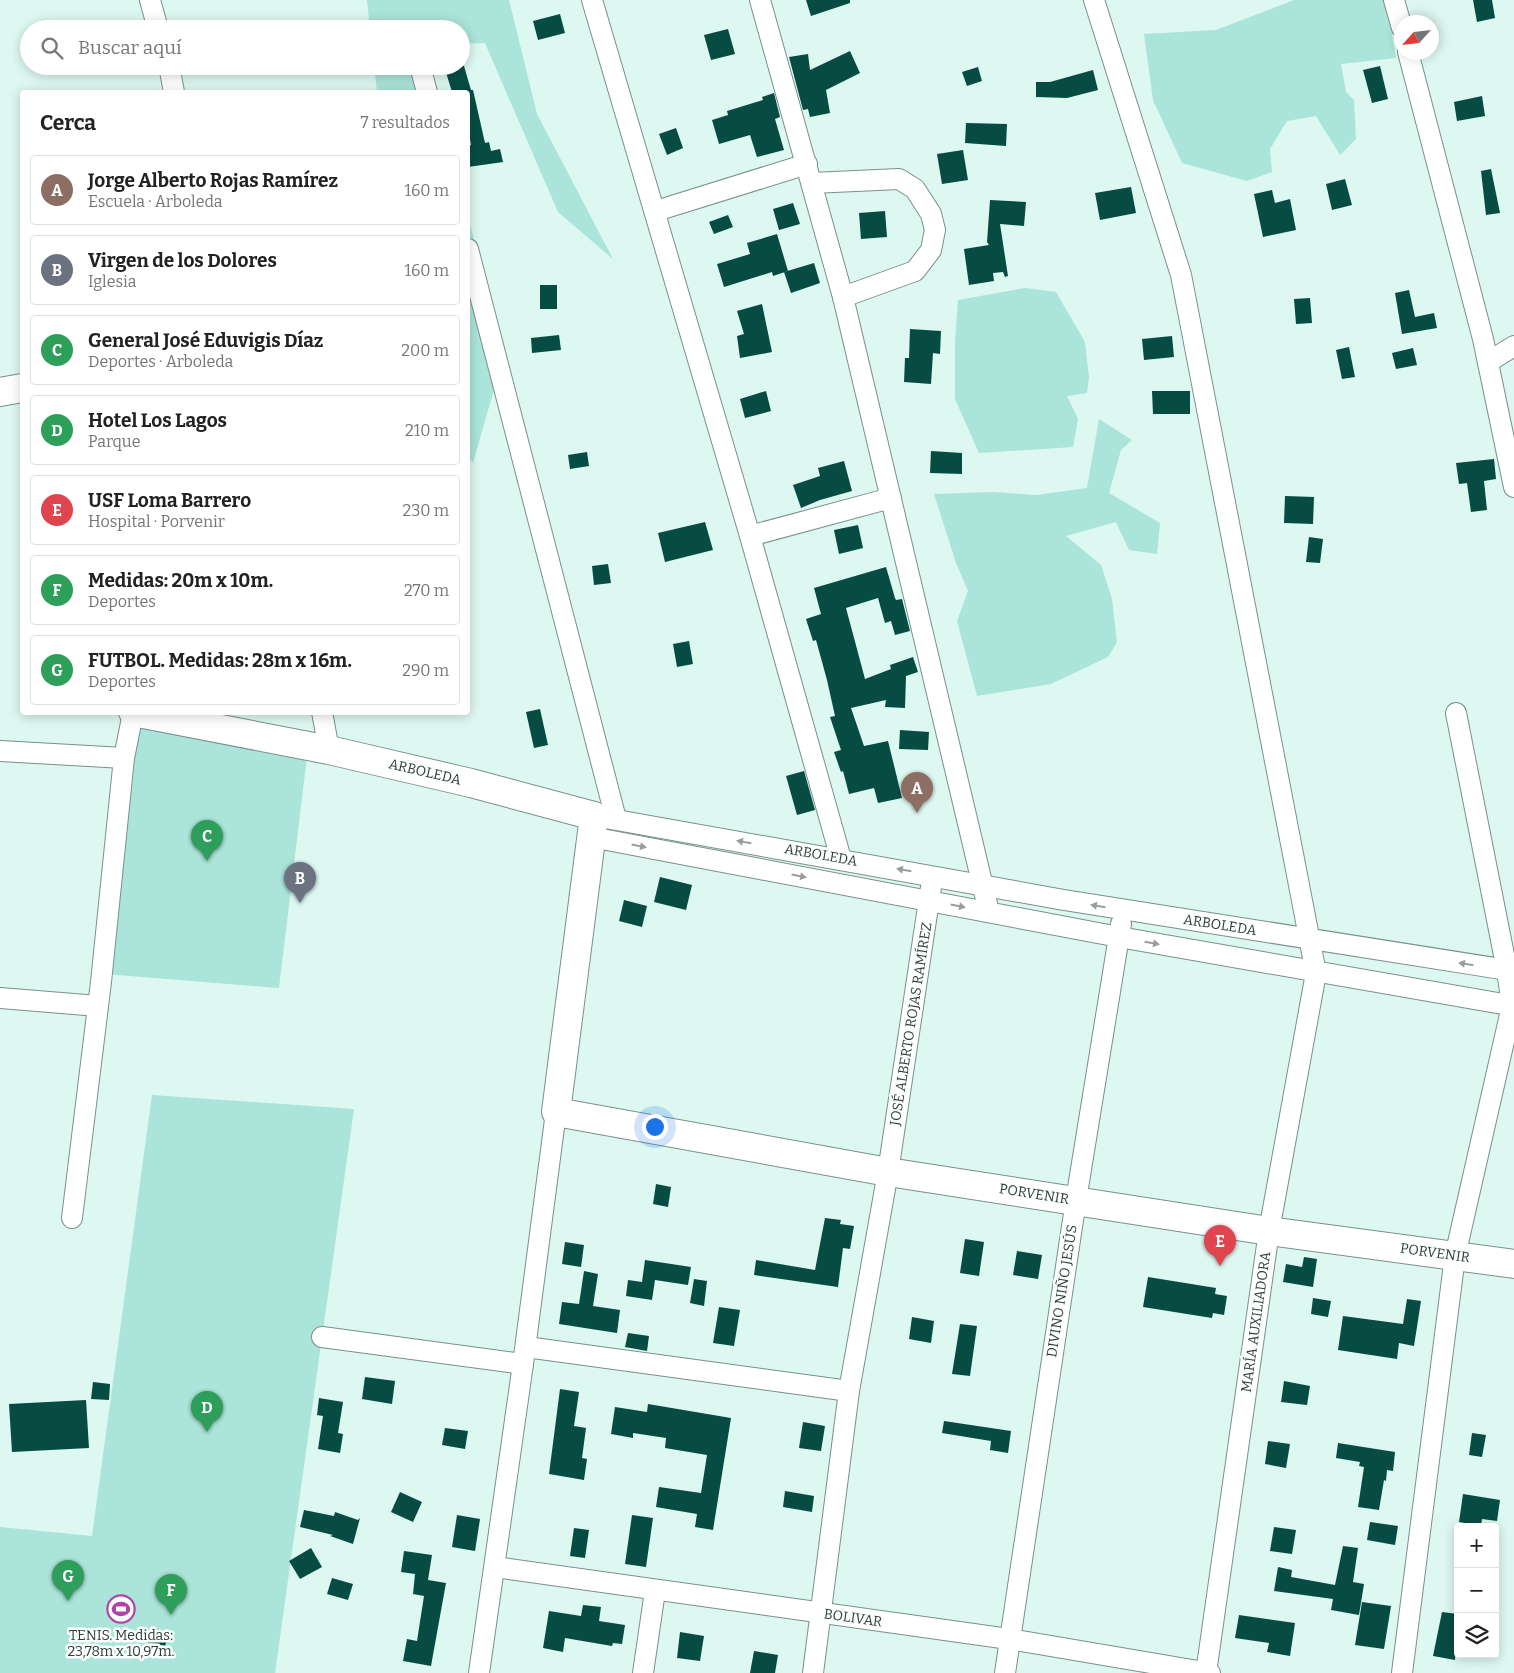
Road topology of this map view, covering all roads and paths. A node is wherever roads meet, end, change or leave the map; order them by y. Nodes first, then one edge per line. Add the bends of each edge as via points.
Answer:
1 (150, 0) edge
2 (592, 0) edge
3 (760, 0) edge
4 (1094, 0) edge
5 (1394, 0) edge
6 (1398, 15) edge
7 (156, 20) edge
8 (1410, 60) edge
9 (171, 75) edge
10 (422, 75) edge
11 (174, 90) edge
12 (426, 90) edge
13 (809, 173) junction
14 (656, 211) junction
15 (470, 258) edge
16 (842, 297) junction
17 (1514, 346) edge
18 (1488, 362) junction
19 (20, 388) edge
20 (0, 392) edge
21 (1514, 487) edge
22 (891, 498) junction
23 (750, 536) junction
24 (1456, 713) dead end
25 (133, 715) edge
26 (156, 715) edge
27 (323, 715) edge
28 (226, 721) edge
29 (329, 750) junction
30 (0, 751) edge
31 (124, 758) junction
32 (600, 824) junction
33 (840, 859) junction
34 (933, 876) junction
35 (983, 885) junction
36 (929, 901) junction
37 (1124, 910) junction
38 (989, 912) junction
39 (1119, 937) junction
40 (1311, 940) junction
41 (1511, 971) edge
42 (1316, 973) junction
43 (0, 998) edge
44 (98, 1006) junction
45 (1513, 1006) edge
46 (556, 1112) junction
47 (888, 1172) junction
48 (1076, 1200) junction
49 (72, 1218) dead end
50 (1269, 1231) junction
51 (1454, 1256) junction
52 (1514, 1264) edge
53 (322, 1337) dead end
54 (524, 1356) junction
55 (849, 1391) junction
56 (495, 1567) junction
57 (655, 1591) junction
58 (822, 1614) junction
59 (1009, 1639) junction
60 (479, 1673) edge
61 (643, 1673) edge
62 (813, 1673) edge
63 (1005, 1673) edge
64 (1206, 1673) edge
65 (1210, 1673) edge
66 (1402, 1673) edge

1 - 7 street
2 - 14 street
3 - 13 street
4 - 40 street, MARÍA AUXILIADORA via 1181,275
5 - 6 street
8 - 18 street
9 - 11 street
10 - 12 street
13 - 14 street
13 - 16 street
13 - 16 street via 899,178 916,189 931,214 935,230 931,250 915,270
14 - 23 street
15 - 32 street
16 - 22 street
17 - 18 street
18 - 21 street
19 - 20 street
22 - 23 street
22 - 35 street
23 - 33 street
24 - 41 street
25 - 31 street
26 - 28 street, ARBOLEDA
27 - 29 street
28 - 29 street, ARBOLEDA
29 - 32 street, ARBOLEDA via 471,783
30 - 31 street
31 - 44 street
33 -> 32 street, ARBOLEDA
32 -> 36 street, ARBOLEDA
32 - 46 street
34 -> 33 street, ARBOLEDA
34 - 35 street, ARBOLEDA
34 - 36 street, JOSÉ ALBERTO ROJAS RAMÍREZ
37 -> 35 street, ARBOLEDA
35 - 38 street
36 -> 38 street, ARBOLEDA
36 - 47 street, JOSÉ ALBERTO ROJAS RAMÍREZ
37 - 39 street, DIVINO NIÑO JESÚS
37 - 40 street, ARBOLEDA
38 - 39 street, ARBOLEDA
39 -> 42 street, ARBOLEDA
39 - 48 street, DIVINO NIÑO JESÚS
41 -> 40 street, ARBOLEDA
40 - 42 street, MARÍA AUXILIADORA
41 - 45 street
42 - 45 street, ARBOLEDA
42 - 50 street, MARÍA AUXILIADORA
43 - 44 street
44 - 49 street
45 - 51 street
46 - 47 street, PORVENIR
46 - 54 street
47 - 48 street, PORVENIR
47 - 55 street, JOSÉ ALBERTO ROJAS RAMÍREZ
48 - 50 street, PORVENIR
48 - 59 street, DIVINO NIÑO JESÚS
50 - 51 street, PORVENIR
50 - 64 street, MARÍA AUXILIADORA
51 - 52 street, PORVENIR
51 - 66 street
53 - 54 street
54 - 55 street
54 - 56 street
55 - 58 street, JOSÉ ALBERTO ROJAS RAMÍREZ
56 - 57 street, BOLIVAR
56 - 60 street
57 - 58 street, BOLIVAR
57 - 61 street
58 - 59 street, BOLIVAR
58 - 62 street, JOSÉ ALBERTO ROJAS RAMÍREZ
59 - 63 street, DIVINO NIÑO JESÚS
59 - 64 street, BOLIVAR
64 - 65 street, BOLIVAR

